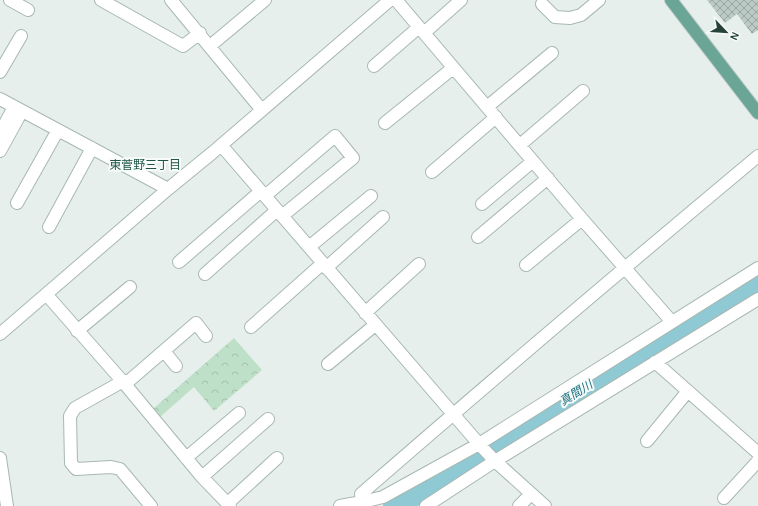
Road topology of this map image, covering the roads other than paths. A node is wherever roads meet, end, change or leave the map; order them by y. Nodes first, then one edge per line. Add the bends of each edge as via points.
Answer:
1 (10, 0) edge
2 (101, 0) edge
3 (171, 0) edge
4 (265, 0) edge
5 (390, 0) edge
6 (396, 0) edge
7 (461, 0) edge
8 (599, 0) edge
9 (671, 0) edge
10 (542, 4) dead end
11 (28, 10) dead end
12 (421, 30) junction
13 (200, 33) junction
14 (21, 36) dead end
15 (210, 46) junction
16 (552, 53) dead end
17 (374, 66) dead end
18 (453, 68) junction
19 (0, 72) edge
20 (583, 91) dead end
21 (0, 99) edge
22 (487, 107) junction
23 (18, 109) junction
24 (262, 110) junction
25 (758, 114) edge
26 (496, 117) junction
27 (386, 123) dead end
28 (58, 130) junction
29 (0, 133) edge
30 (222, 145) junction
31 (520, 145) junction
32 (92, 148) junction
33 (0, 151) edge
34 (758, 156) edge
35 (533, 161) junction
36 (432, 172) dead end
37 (548, 178) junction
38 (168, 189) junction
39 (263, 193) junction
40 (371, 196) dead end
41 (17, 203) dead end
42 (482, 204) dead end
43 (280, 213) junction
44 (383, 217) dead end
45 (582, 219) junction
46 (50, 228) dead end
47 (478, 237) dead end
48 (309, 247) junction
49 (179, 262) dead end
50 (419, 264) dead end
51 (325, 265) junction
52 (526, 265) dead end
53 (625, 267) junction
54 (758, 268) edge
55 (205, 274) dead end
56 (130, 287) dead end
57 (46, 294) junction
58 (758, 298) edge
59 (366, 313) junction
60 (672, 322) junction
61 (376, 325) junction
62 (251, 327) dead end
63 (77, 330) junction
64 (0, 334) edge
65 (206, 336) dead end
66 (164, 351) junction
67 (655, 362) junction
68 (328, 364) dead end
69 (176, 366) dead end
70 (124, 382) junction
71 (688, 391) junction
72 (239, 412) dead end
73 (452, 414) junction
74 (268, 418) dead end
75 (647, 441) dead end
76 (479, 444) junction
77 (755, 446) edge
78 (0, 458) edge
79 (186, 458) junction
80 (277, 458) dead end
81 (494, 461) junction
82 (758, 461) edge
83 (202, 477) junction
84 (531, 494) junction
85 (724, 498) dead end
86 (367, 503) edge
87 (229, 505) edge
88 (7, 506) edge
89 (151, 506) edge
90 (340, 506) edge
91 (426, 506) edge
92 (519, 506) edge
93 (545, 506) edge

1 - 11 street
2 - 13 street via 183,46
3 - 13 street
4 - 15 street
5 - 24 street
6 - 12 street
7 - 12 street
8 - 10 street via 581,16 570,18 555,16
9 - 25 main road
12 - 17 street
12 - 18 street
13 - 15 street
14 - 19 street
15 - 24 street
16 - 22 street
18 - 22 street
18 - 27 street
20 - 31 street
21 - 23 street
22 - 26 street
23 - 28 street
23 - 29 street
23 - 33 street
24 - 30 street
26 - 31 street
26 - 36 street
28 - 32 street
28 - 41 street
30 - 38 street
30 - 39 street
31 - 35 street
32 - 38 street
32 - 46 street
34 - 53 street
35 - 37 street
35 - 42 street
37 - 45 street
37 - 47 street
38 - 57 street
39 - 43 street
39 - 43 street via 335,136 353,158
39 - 49 street
40 - 48 street
43 - 48 street
43 - 55 street
44 - 51 street
45 - 52 street
45 - 53 street
48 - 51 street
50 - 59 street
51 - 59 street
51 - 62 street
53 - 60 street
53 - 73 street
54 - 60 street
56 - 63 street
57 - 63 street
57 - 64 street
58 - 67 street
59 - 61 street
60 - 76 street
61 - 68 street
61 - 73 street
63 - 70 street
65 - 66 street via 196,323
66 - 69 street
66 - 70 street via 130,380
67 - 71 street
67 - 81 street
70 - 79 street
70 - 89 street via 74,408 70,416 70,463 76,469 111,467 120,470
71 - 75 street
71 - 77 street
72 - 79 street
73 - 76 street
73 - 86 street via 361,494
74 - 83 street
76 - 81 street
76 - 86 street via 383,497
78 - 88 street
79 - 83 street
80 - 87 street
81 - 84 street
81 - 91 street
82 - 85 street
83 - 87 street
84 - 92 street
84 - 93 street
86 - 90 street

